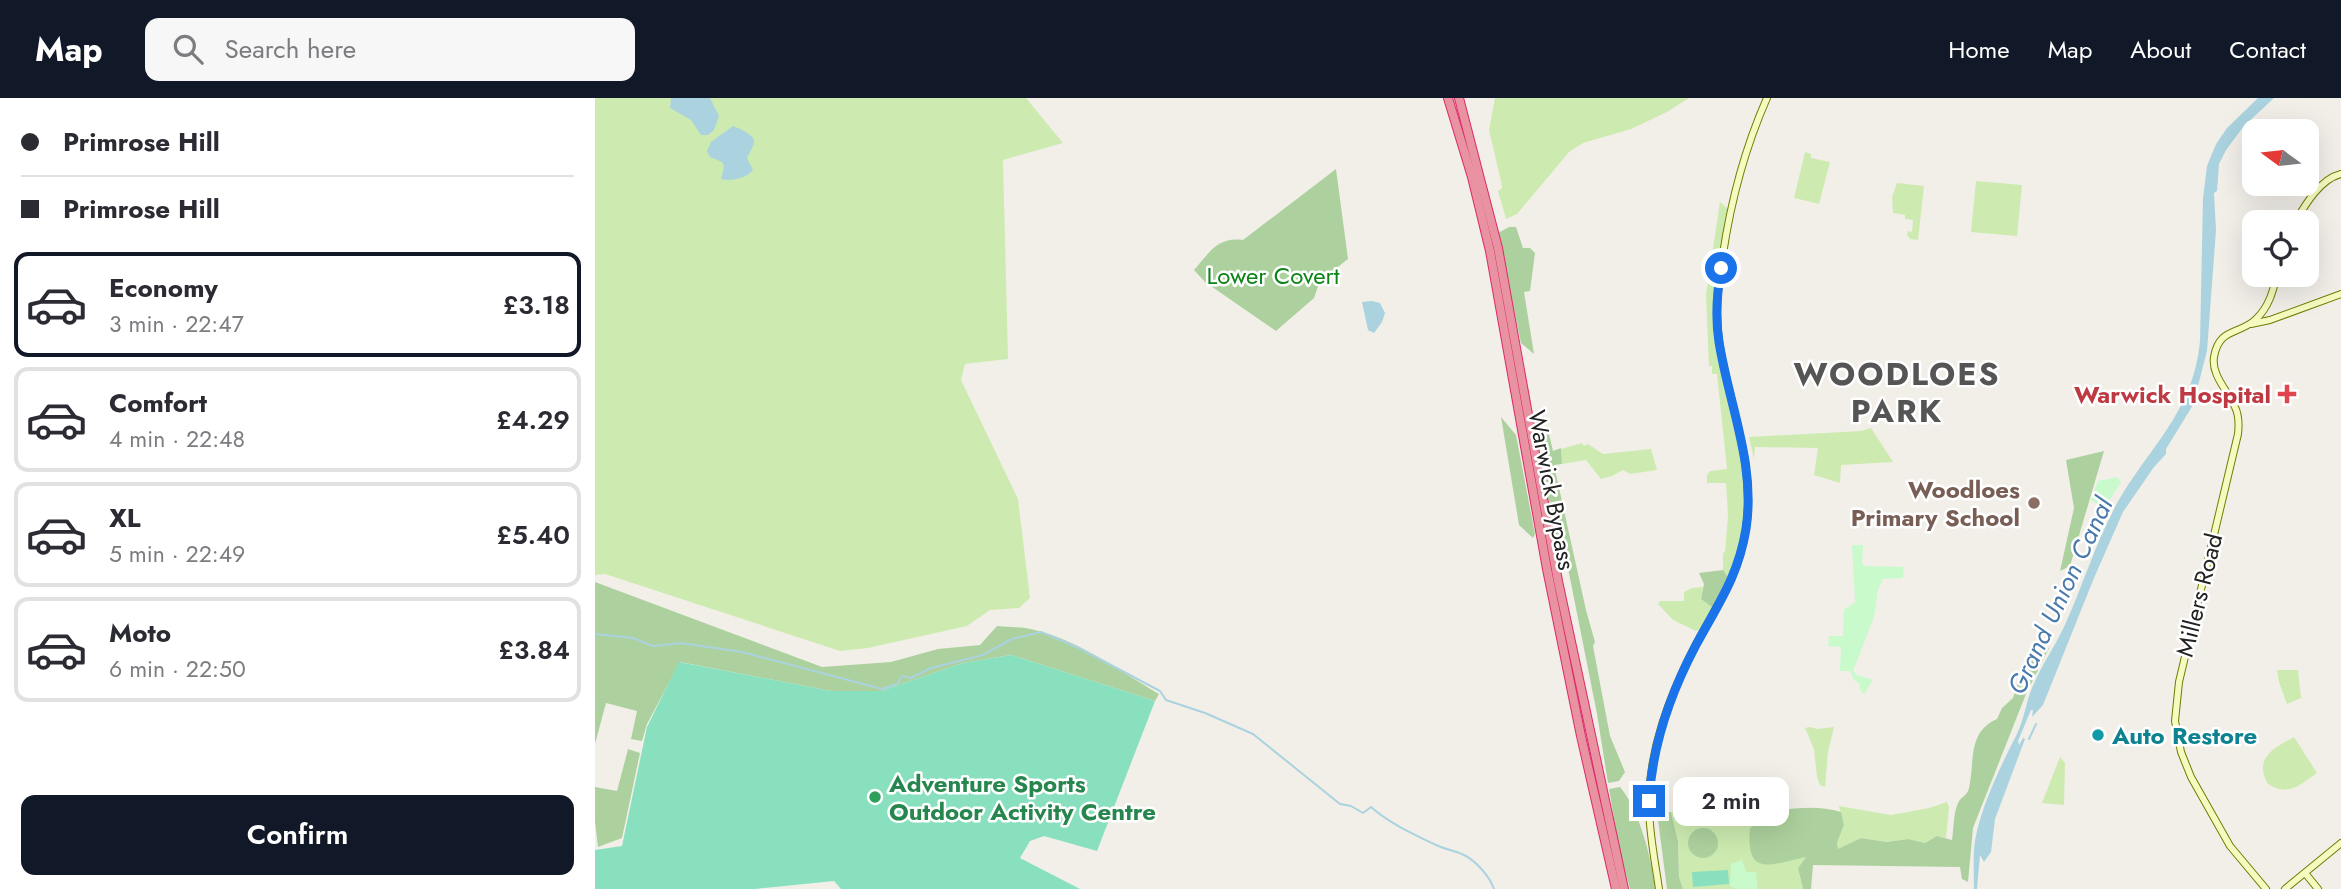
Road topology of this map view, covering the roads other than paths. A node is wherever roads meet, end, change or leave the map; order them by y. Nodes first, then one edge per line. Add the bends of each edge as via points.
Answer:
1 (1448, 98) edge
2 (1458, 98) edge
3 (1767, 98) edge
4 (2341, 174) edge
5 (2302, 210) edge
6 (2274, 287) edge
7 (2341, 294) edge
8 (2265, 309) junction
9 (2279, 316) junction
10 (2249, 324) junction
11 (2341, 843) edge
12 (2305, 873) junction
13 (1616, 889) edge
14 (1624, 889) edge
15 (1659, 889) edge
16 (2266, 889) edge
17 (2285, 889) edge
18 (2318, 889) edge

1 - 13 highway, Warwick Bypass via 1490,251 1547,569
2 - 14 highway, Warwick Bypass via 1496,236 1558,581
3 - 15 street via 1735,190 1717,299 1719,342 1746,461 1746,530 1727,591 1687,662 1657,739 1649,807
4 - 5 street via 2325,183
6 - 8 street
7 - 9 street
8 - 9 street
8 - 10 street, Millers Road
9 - 10 street
10 - 16 street, Millers Road via 2225,335 2214,356 2215,372 2237,411 2238,434 2179,682 2175,721 2191,777 2230,846
11 - 12 street
12 - 17 street
12 - 18 street

